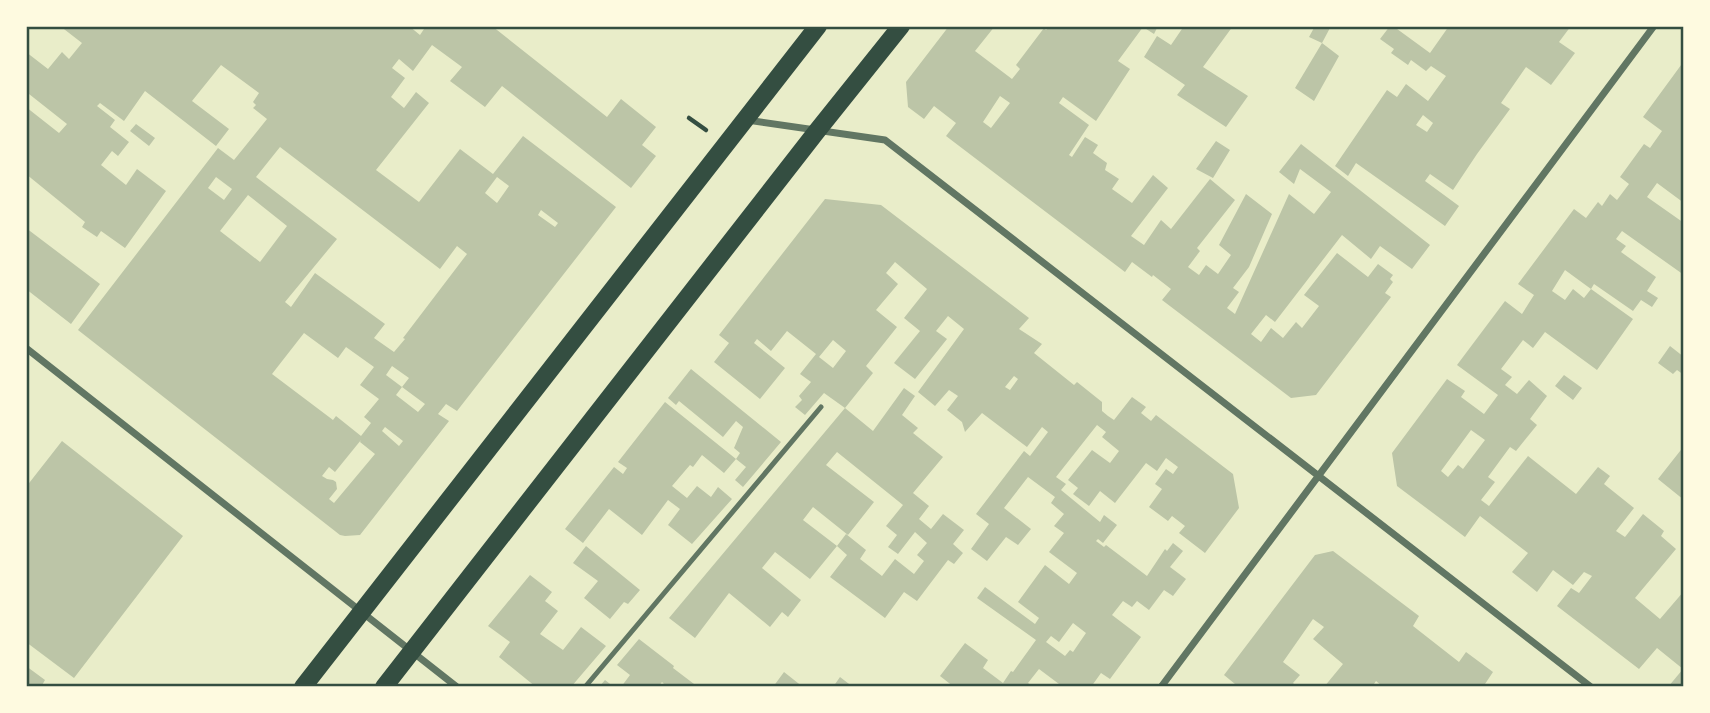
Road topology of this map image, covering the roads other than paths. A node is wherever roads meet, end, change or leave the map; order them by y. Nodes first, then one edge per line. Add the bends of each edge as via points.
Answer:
1 (818, 26) edge
2 (901, 26) edge
3 (1654, 26) edge
4 (745, 120) junction
5 (817, 131) junction
6 (26, 348) edge
7 (821, 407) dead end
8 (1319, 476) junction
9 (361, 612) junction
10 (411, 652) junction
11 (303, 687) edge
12 (384, 687) edge
13 (457, 687) edge
14 (585, 687) edge
15 (1161, 687) edge
16 (1591, 687) edge

1 - 4 main road
2 - 5 main road
3 - 8 street
4 - 5 street
4 - 9 main road
5 - 8 street via 885,140
5 - 10 main road
6 - 9 street
7 - 14 lane
8 - 15 street
8 - 16 street
9 - 10 street
9 - 11 main road
10 - 12 main road
10 - 13 street

